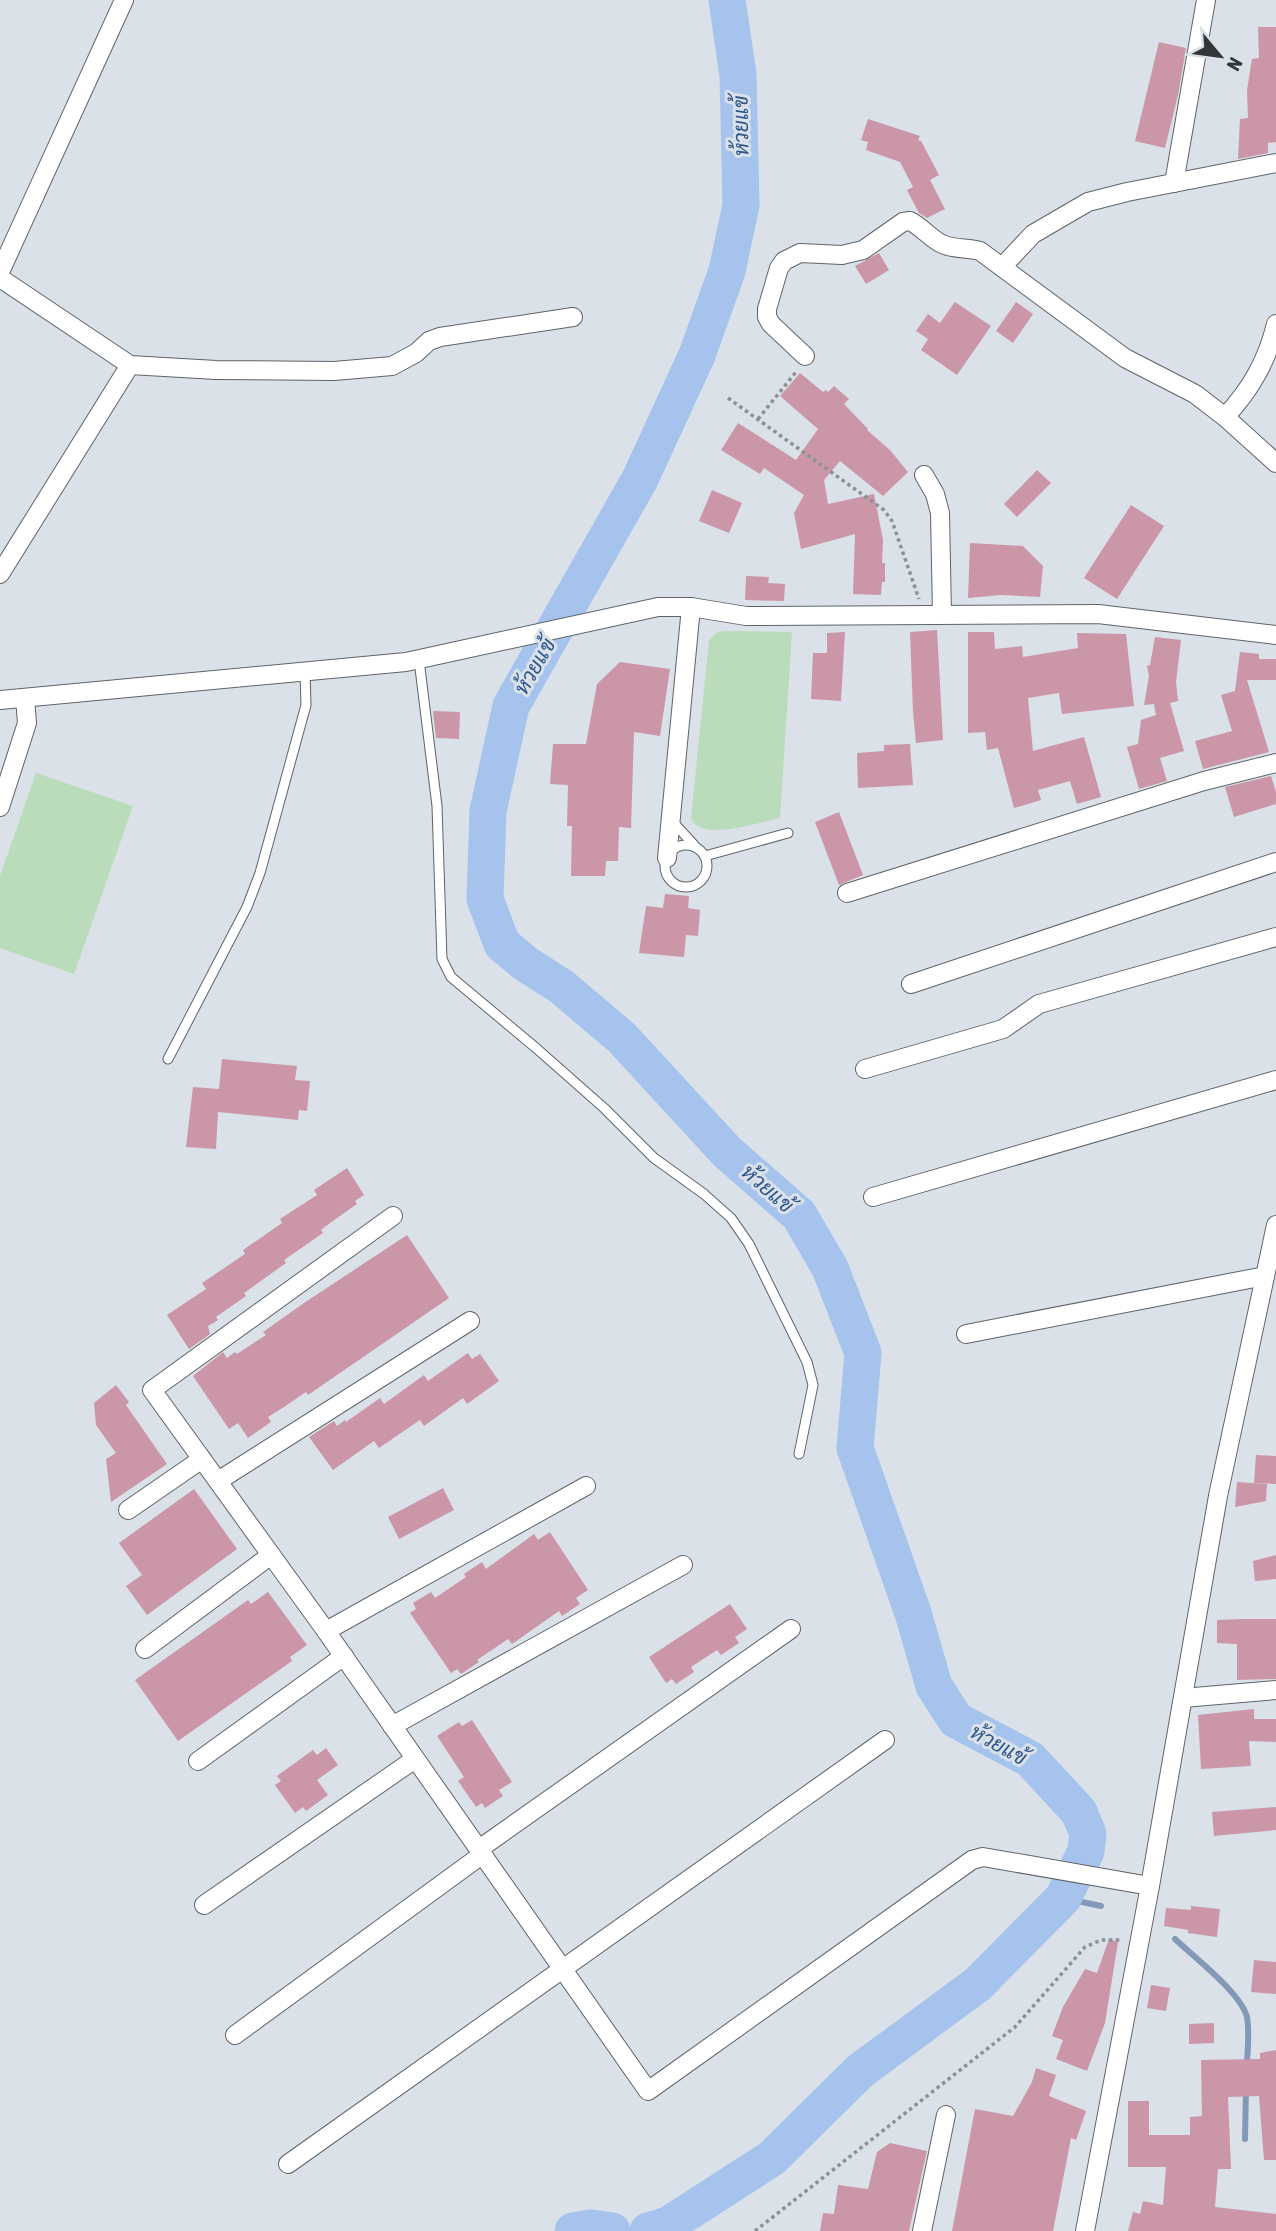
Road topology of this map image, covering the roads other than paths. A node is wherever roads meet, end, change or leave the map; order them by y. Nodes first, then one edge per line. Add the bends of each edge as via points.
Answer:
1 (124, 0) edge
2 (1206, 0) edge
3 (1276, 163) edge
4 (1174, 183) junction
5 (1002, 267) junction
6 (0, 272) edge
7 (0, 278) edge
8 (573, 317) dead end
9 (1276, 324) edge
10 (805, 356) road end
11 (130, 365) junction
12 (1225, 417) junction
13 (1276, 463) edge
14 (924, 475) dead end
15 (0, 574) edge
16 (691, 607) junction
17 (942, 615) junction
18 (1276, 635) edge
19 (419, 660) junction
20 (305, 672) junction
21 (25, 698) junction
22 (0, 700) edge
23 (1276, 763) edge
24 (0, 807) edge
25 (670, 818) junction
26 (788, 833) dead end
27 (695, 847) junction
28 (705, 856) junction
29 (667, 858) junction
30 (1276, 862) edge
31 (847, 894) dead end
32 (1276, 937) edge
33 (911, 984) dead end
34 (168, 1059) dead end
35 (865, 1069) dead end
36 (1276, 1080) edge
37 (873, 1197) dead end
38 (393, 1216) dead end
39 (1276, 1225) edge
40 (1265, 1276) junction
41 (470, 1321) dead end
42 (965, 1334) dead end
43 (799, 1454) dead end
44 (202, 1459) junction
45 (218, 1481) junction
46 (586, 1486) dead end
47 (128, 1510) dead end
48 (271, 1555) junction
49 (683, 1565) dead end
50 (791, 1629) dead end
51 (326, 1631) junction
52 (145, 1649) dead end
53 (344, 1656) junction
54 (1276, 1690) edge
55 (1183, 1698) junction
56 (392, 1726) junction
57 (885, 1740) dead end
58 (415, 1759) junction
59 (198, 1761) dead end
60 (481, 1851) junction
61 (1150, 1886) junction
62 (204, 1905) dead end
63 (563, 1967) junction
64 (235, 2035) dead end
65 (946, 2115) dead end
66 (288, 2164) dead end
67 (922, 2231) edge
68 (1085, 2231) edge

1 - 6 street
2 - 4 street
3 - 4 street
4 - 5 street via 1088,202 1033,234
5 - 10 street via 980,251 940,243 907,220 863,250 791,256 779,268 767,317
5 - 12 street via 1125,358 1195,394
7 - 11 street
8 - 11 street via 440,337 392,366 334,372
9 - 12 street via 1256,378
11 - 15 street
12 - 13 street
14 - 17 street via 940,513
16 - 17 street via 746,616
16 - 19 street via 658,607
16 - 25 street
17 - 18 street via 1098,614
19 - 20 street
19 - 43 lane via 437,806 442,959 451,977 604,1108 654,1158 731,1218 749,1244 807,1362 813,1385
20 - 21 street
20 - 34 lane via 306,705 260,873
21 - 22 street
21 - 24 street via 27,723
23 - 31 street via 1204,781
25 - 27 lane
25 - 29 street
26 - 28 lane
27 - 28 lane
27 - 29 lane via 682,845
28 - 29 lane via 705,875 688,887 669,879
30 - 33 street
32 - 35 street via 1039,1004 1003,1030
36 - 37 street
38 - 44 street via 152,1390
39 - 40 street
40 - 42 street
40 - 55 street
41 - 45 street
44 - 45 street
44 - 47 street
45 - 48 street
46 - 51 street
48 - 51 street
48 - 52 street
49 - 56 street
50 - 60 street
51 - 53 street
53 - 56 street
53 - 59 street
54 - 55 street
55 - 61 street
56 - 58 street
57 - 63 street
58 - 60 street
58 - 62 street
60 - 63 street
60 - 64 street
61 - 63 street via 984,1857 972,1860 648,2091
61 - 68 street
63 - 66 street
65 - 67 street

